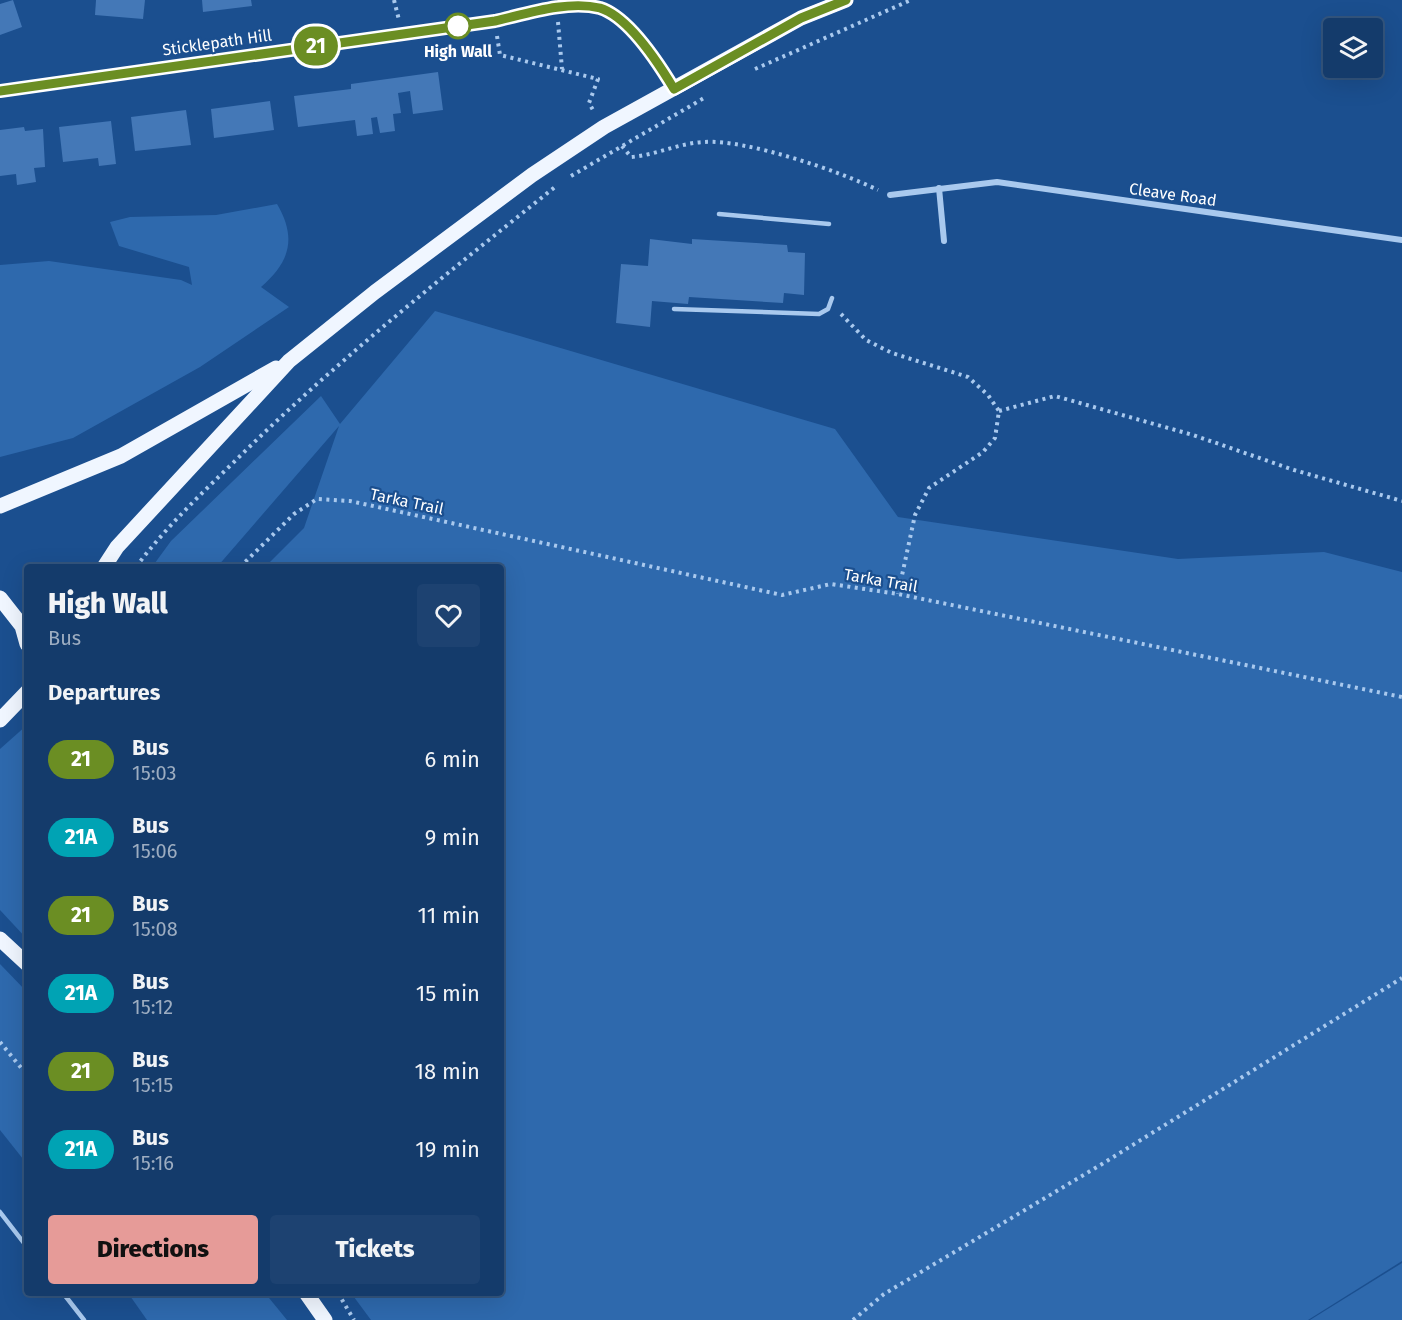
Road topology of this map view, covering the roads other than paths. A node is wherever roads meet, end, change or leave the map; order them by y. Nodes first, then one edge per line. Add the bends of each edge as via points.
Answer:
1 (846, 0) edge
2 (674, 89) junction
3 (0, 91) edge
4 (939, 188) junction
5 (890, 195) road end
6 (719, 214) dead end
7 (829, 224) dead end
8 (1402, 240) edge
9 (944, 241) dead end
10 (832, 298) dead end
11 (674, 309) dead end
12 (289, 361) junction
13 (0, 506) edge
14 (106, 564) edge
15 (0, 598) edge
16 (24, 633) edge
17 (24, 695) edge
18 (0, 720) edge
19 (0, 939) edge
20 (24, 961) edge
21 (0, 1212) edge
22 (24, 1243) edge
23 (65, 1296) edge
24 (308, 1296) edge
25 (84, 1320) edge
26 (325, 1320) edge

1 - 2 main road via 801,18
2 - 3 street, Sticklepath Hill via 643,44 611,14 600,8 558,7 495,21
2 - 12 main road via 532,175
4 - 5 street, Cleave Road
4 - 8 street, Cleave Road via 998,182
4 - 9 street
6 - 7 lane
10 - 11 lane via 828,309 819,314
12 - 13 main road via 121,456
12 - 14 main road via 117,547
15 - 16 main road
17 - 18 main road
19 - 20 main road
21 - 22 lane
23 - 25 lane
24 - 26 main road

